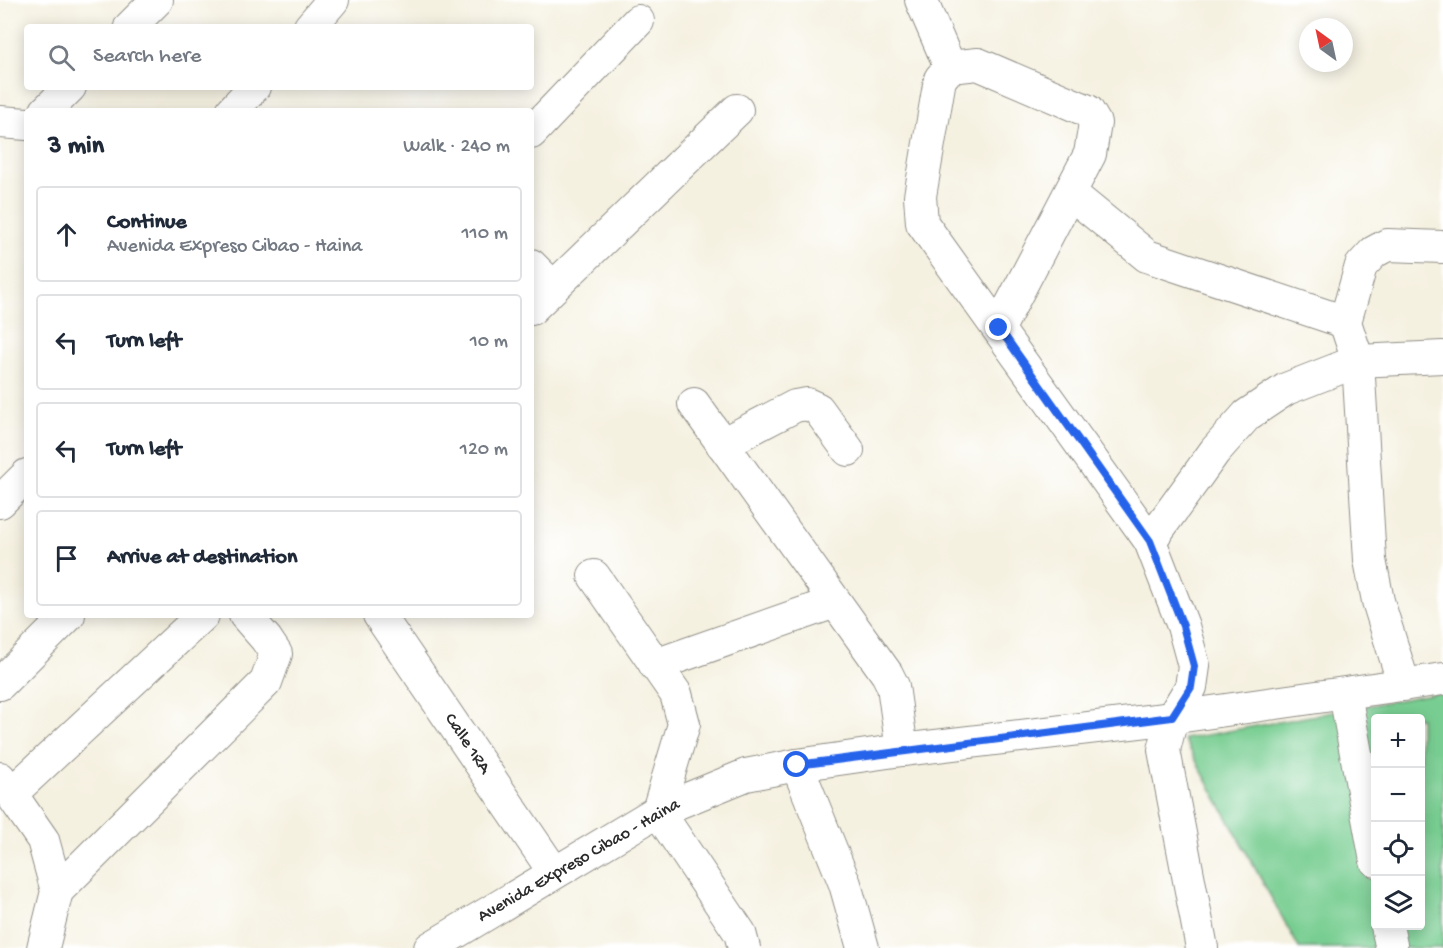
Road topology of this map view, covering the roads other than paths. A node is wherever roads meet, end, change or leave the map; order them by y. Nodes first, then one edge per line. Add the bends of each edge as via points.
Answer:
1 (156, 0) edge
2 (333, 0) edge
3 (921, 0) edge
4 (638, 21) dead end
5 (133, 24) edge
6 (313, 24) edge
7 (950, 67) junction
8 (67, 90) edge
9 (251, 90) edge
10 (49, 108) edge
11 (235, 108) edge
12 (737, 110) dead end
13 (0, 122) edge
14 (24, 124) edge
15 (534, 130) edge
16 (1070, 193) junction
17 (1443, 247) edge
18 (534, 268) edge
19 (553, 287) junction
20 (534, 306) edge
21 (1345, 322) junction
22 (999, 328) junction
23 (1443, 357) edge
24 (1358, 361) junction
25 (694, 404) dead end
26 (722, 444) junction
27 (848, 450) dead end
28 (24, 479) edge
29 (0, 502) edge
30 (1150, 541) junction
31 (594, 576) dead end
32 (836, 602) junction
33 (66, 618) edge
34 (200, 618) edge
35 (248, 618) edge
36 (381, 618) edge
37 (655, 665) junction
38 (1443, 679) edge
39 (0, 684) edge
40 (1404, 686) junction
41 (1345, 694) junction
42 (1172, 717) junction
43 (902, 750) junction
44 (797, 765) junction
45 (6, 786) edge
46 (658, 811) junction
47 (1371, 834) edge
48 (554, 872) junction
49 (57, 891) junction
50 (43, 948) edge
51 (430, 948) edge
52 (744, 948) edge
53 (863, 948) edge
54 (1202, 948) edge

1 - 5 street
2 - 6 street
3 - 7 street
4 - 15 street
7 - 16 street via 978,64 1089,111 1095,123 1090,154
7 - 22 street via 940,79 920,196 922,223
8 - 10 street
9 - 11 street
12 - 19 street
13 - 14 street
16 - 21 street via 1147,256
16 - 22 street
17 - 21 street via 1387,245 1374,252 1361,267
18 - 19 street
19 - 20 street
21 - 24 street
22 - 30 street
23 - 24 street
24 - 30 street via 1286,389 1246,415 1215,450
24 - 40 street via 1370,560
25 - 26 street
26 - 27 street via 795,406 807,404 818,409
26 - 32 street
28 - 29 street
30 - 42 street via 1194,666 1191,687
31 - 37 street
32 - 37 street
32 - 43 street via 893,686
33 - 39 street
34 - 45 street
35 - 49 street via 276,654 266,682
36 - 48 street, Calle 1RA
37 - 46 street via 676,694 684,724
38 - 40 street, Avenida Expreso Cibao - Haina
40 - 41 street, Avenida Expreso Cibao - Haina
41 - 42 street, Avenida Expreso Cibao - Haina
41 - 47 street
42 - 43 street, Avenida Expreso Cibao - Haina
42 - 54 street via 1164,750
43 - 44 street, Avenida Expreso Cibao - Haina
44 - 46 street, Avenida Expreso Cibao - Haina via 746,774
44 - 53 street via 845,884
45 - 49 street via 43,840
46 - 48 street, Avenida Expreso Cibao - Haina
46 - 52 street via 740,933
48 - 51 street, Avenida Expreso Cibao - Haina
49 - 50 street

